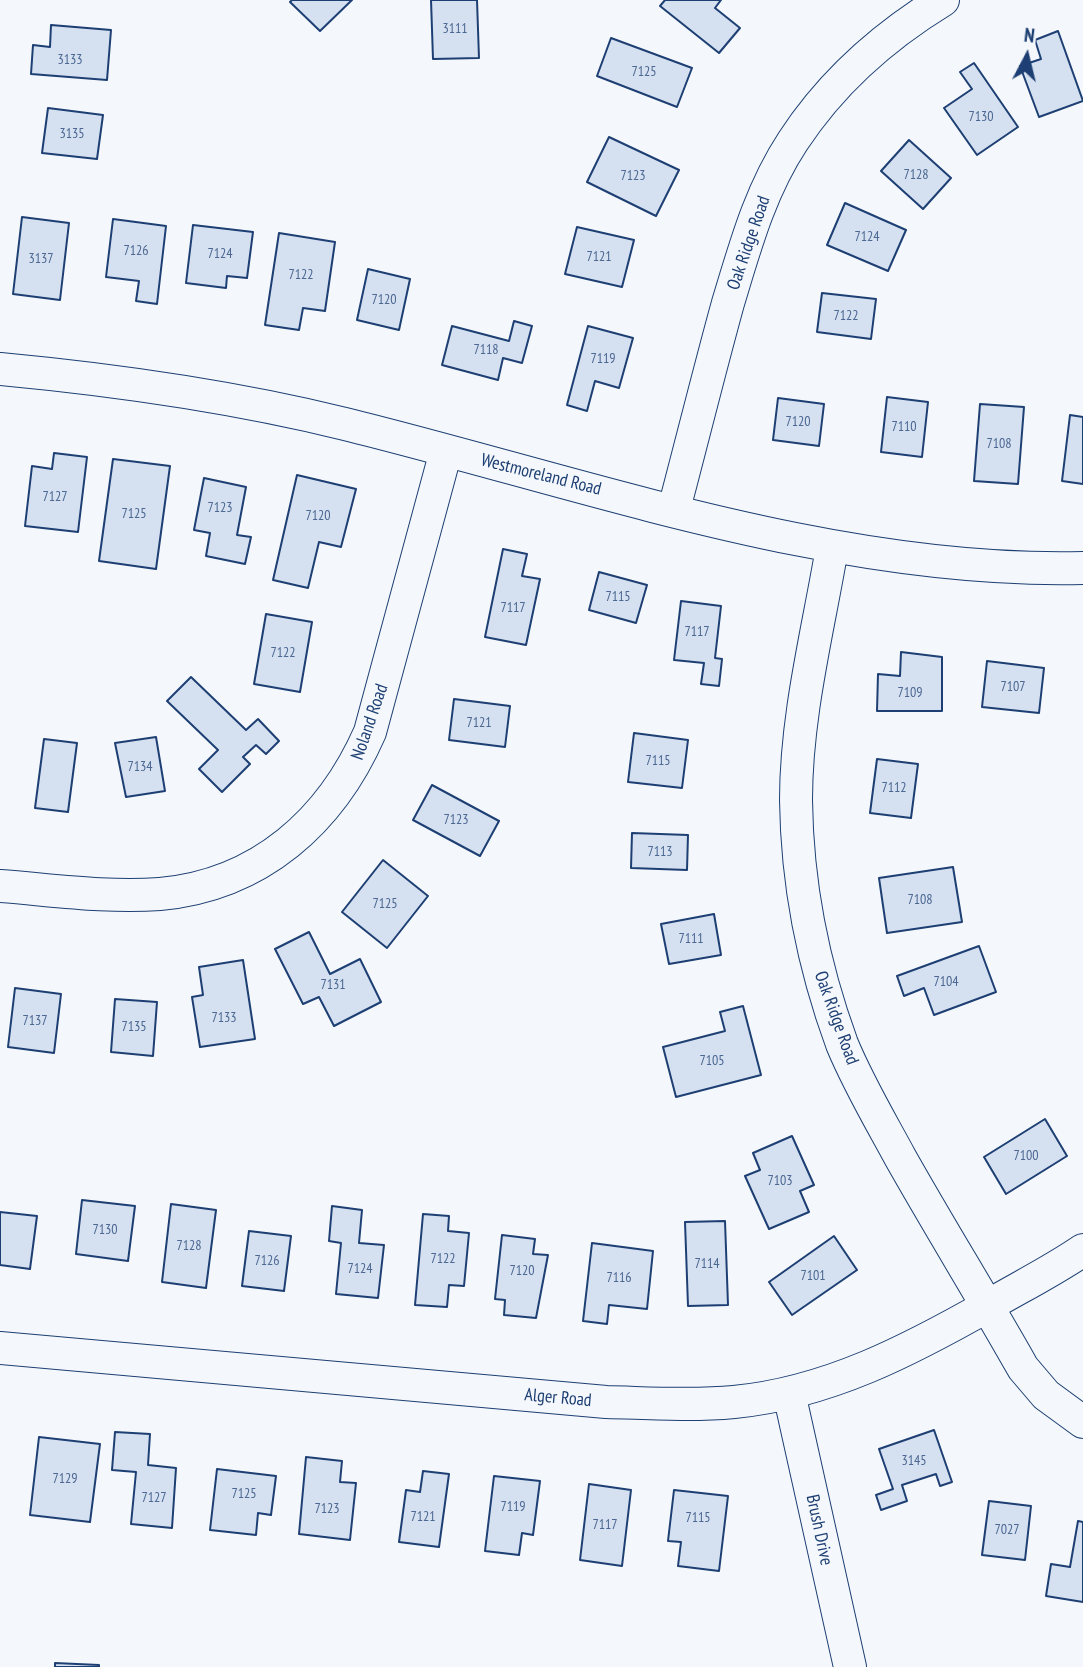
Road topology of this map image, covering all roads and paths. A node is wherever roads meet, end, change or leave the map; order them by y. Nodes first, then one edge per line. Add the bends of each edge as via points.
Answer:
1 (943, 0) edge
2 (0, 369) edge
3 (446, 451) junction
4 (674, 509) junction
5 (832, 548) junction
6 (1083, 568) edge
7 (0, 886) edge
8 (1083, 1250) edge
9 (988, 1306) junction
10 (0, 1348) edge
11 (789, 1393) junction
12 (1083, 1422) edge
13 (850, 1667) edge

1 - 4 street, Oak Ridge Road via 860,61 821,102 773,176 751,225
2 - 3 street, Westmoreland Road via 225,397
3 - 4 street, Westmoreland Road
3 - 7 street, Noland Road via 370,732 353,770 329,805 259,863 222,880 182,890 116,895
4 - 5 street, Westmoreland Road
5 - 6 street, Westmoreland Road via 934,561
5 - 9 street, Oak Ridge Road via 799,738 798,856 806,918 843,1045 865,1094
8 - 9 street, Alger Road
9 - 11 street, Alger Road via 883,1362
9 - 12 street, Oak Ridge Road via 1023,1368 1046,1395
10 - 11 street, Alger Road via 606,1402 686,1405
11 - 13 street, Brush Drive

